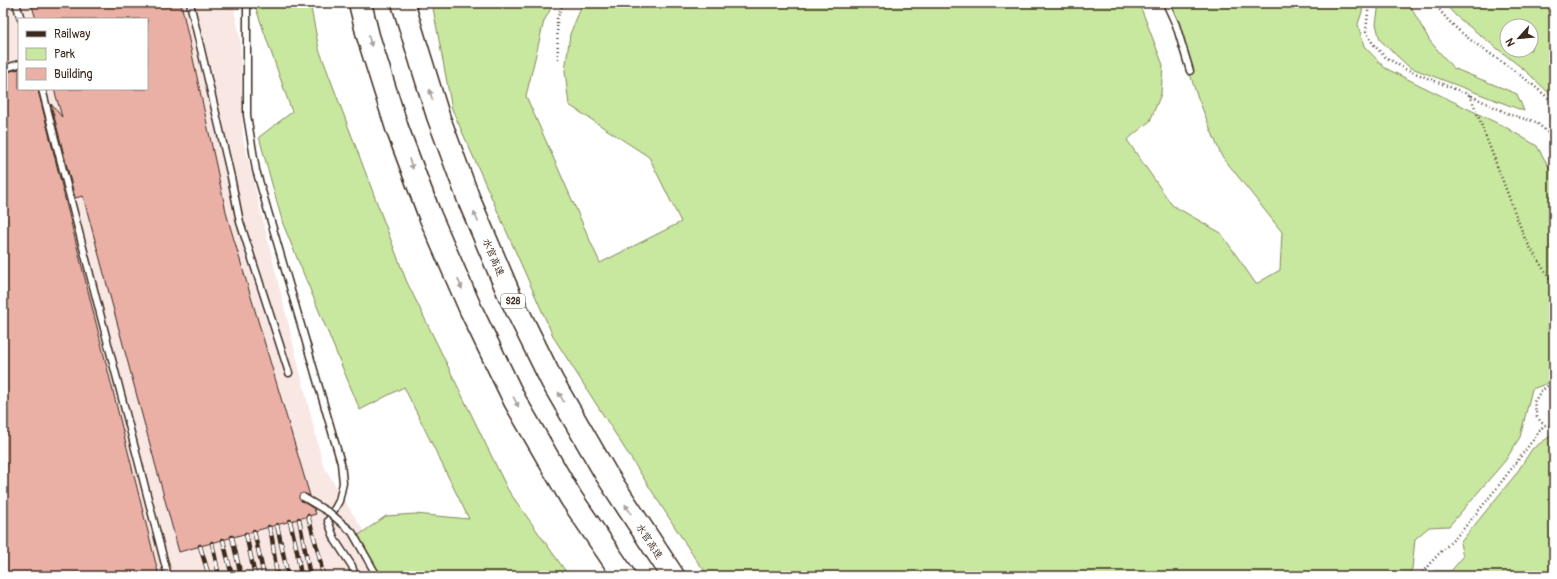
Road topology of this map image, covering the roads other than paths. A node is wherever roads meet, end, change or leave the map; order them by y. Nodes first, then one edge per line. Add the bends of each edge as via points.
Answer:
1 (16, 3) edge
2 (190, 3) edge
3 (247, 3) edge
4 (360, 3) edge
5 (403, 3) edge
6 (1166, 3) edge
7 (21, 18) edge
8 (18, 64) edge
9 (3, 68) edge
10 (1190, 72) dead end
11 (42, 90) edge
12 (289, 373) dead end
13 (303, 497) dead end
14 (168, 576) edge
15 (355, 576) edge
16 (377, 576) edge
17 (624, 576) edge
18 (673, 576) edge

1 - 7 lane
2 - 12 lane via 240,222
3 - 15 lane via 246,115 256,170 341,463 343,483 328,521 335,540 352,566
4 -> 17 highway via 397,128 430,216 471,310 519,408 571,498
18 -> 5 highway, 水官高速 / S28 via 594,454 552,381 509,294 469,200 438,116
6 - 10 lane via 1176,25
8 - 9 lane
11 - 14 lane
13 - 16 lane, bridge via 330,513 352,532

